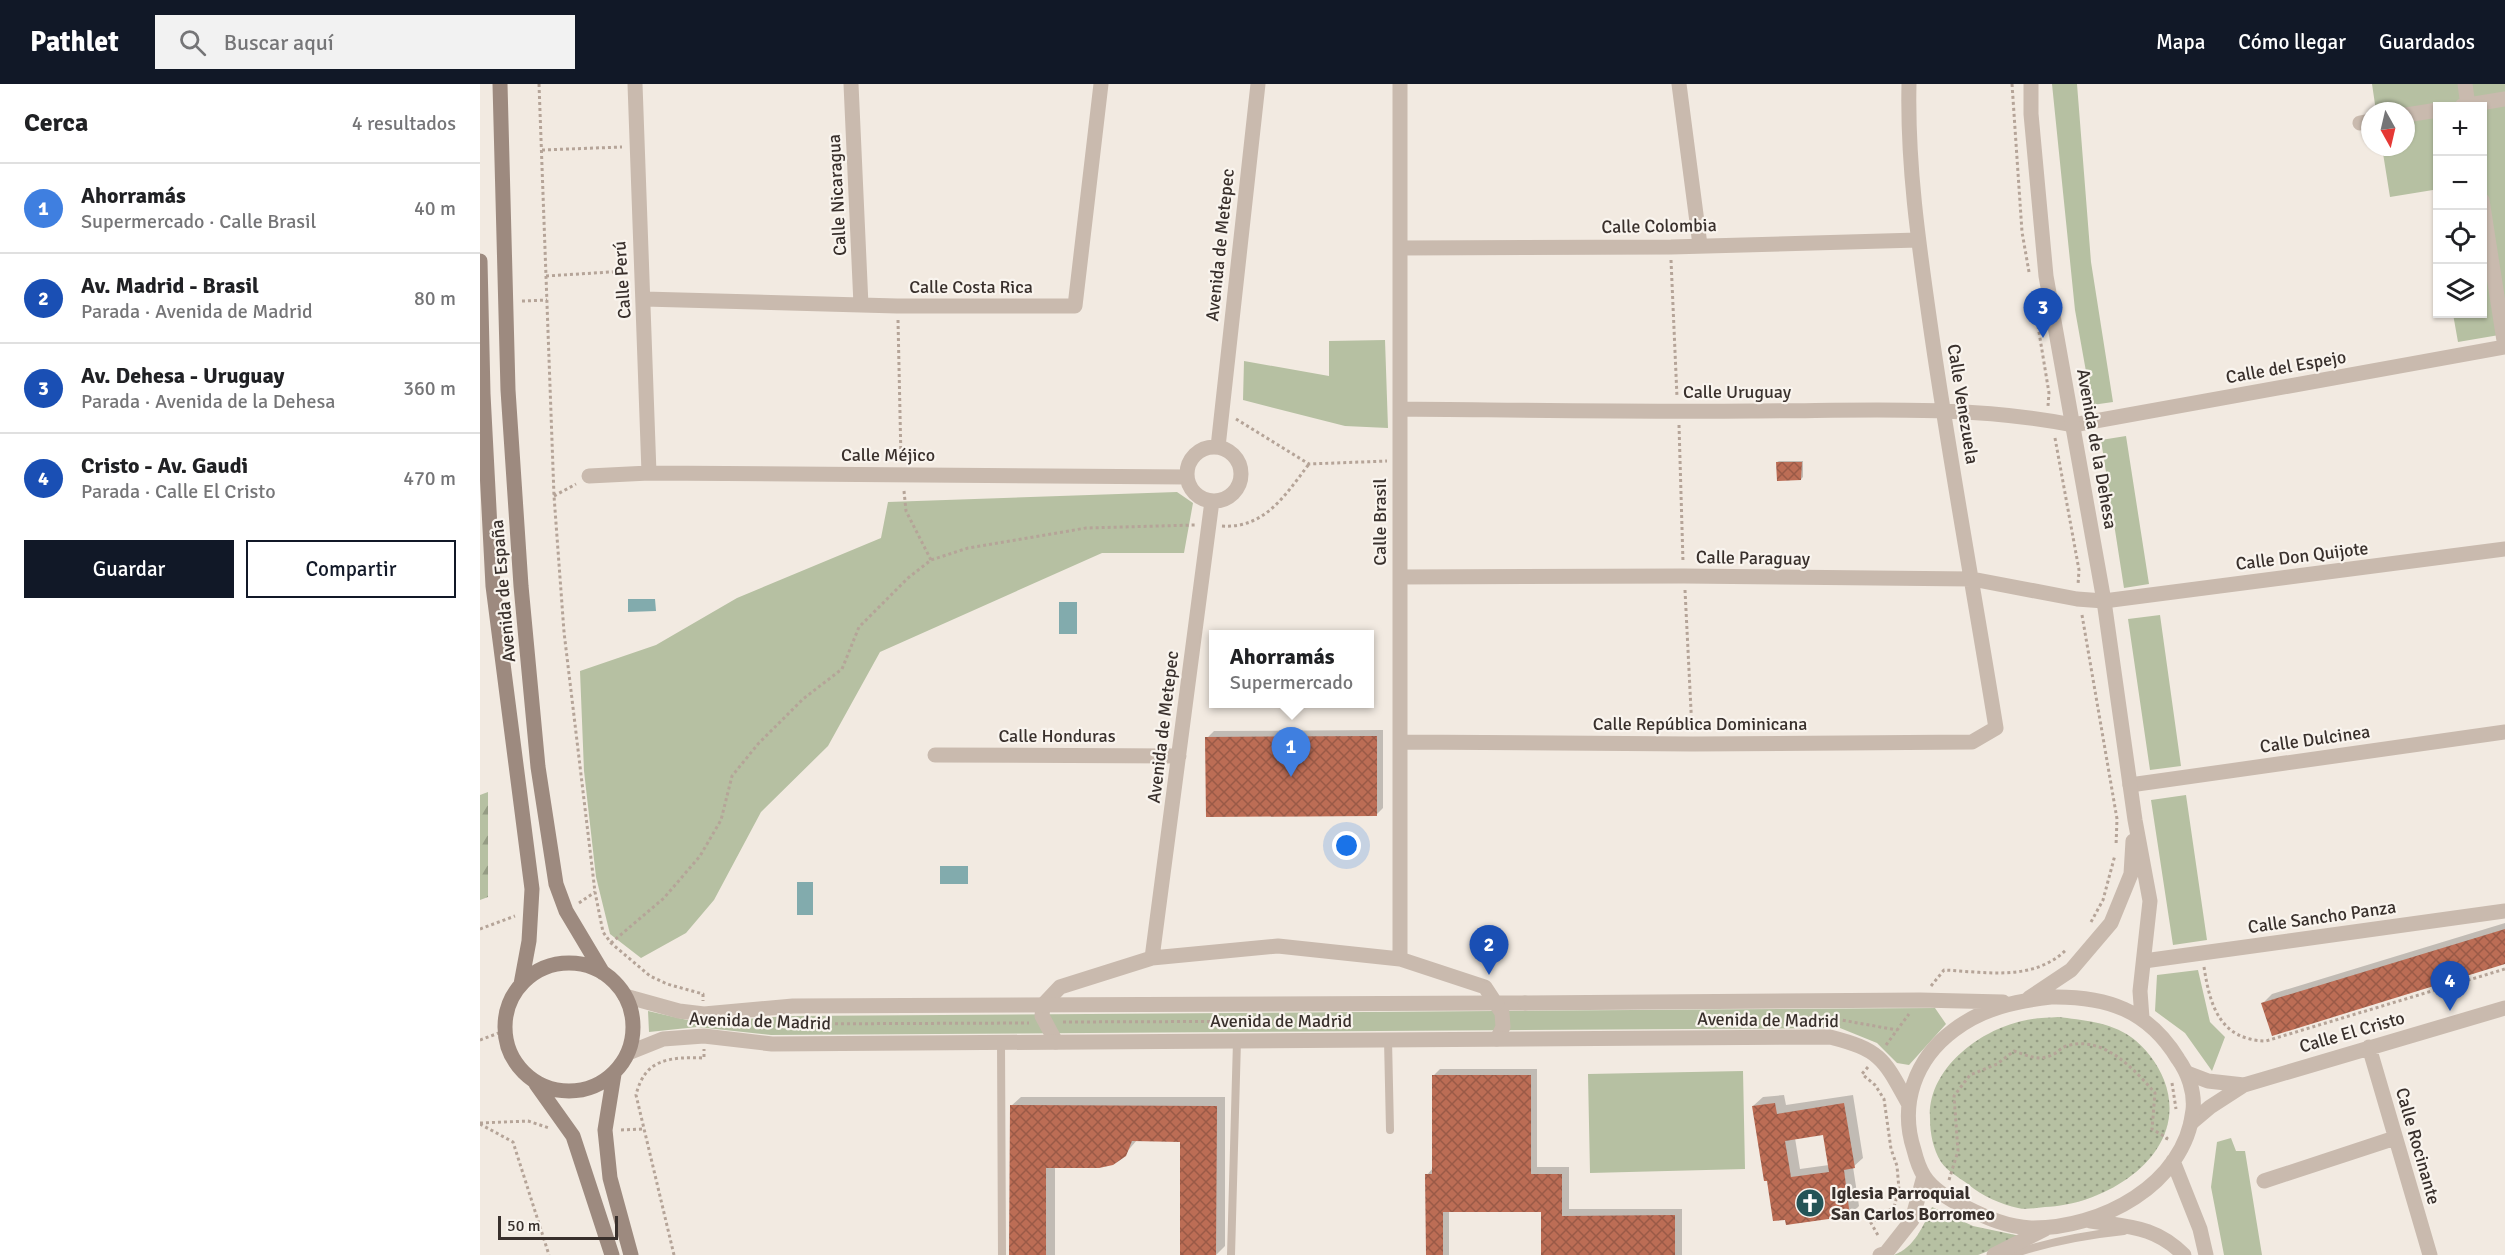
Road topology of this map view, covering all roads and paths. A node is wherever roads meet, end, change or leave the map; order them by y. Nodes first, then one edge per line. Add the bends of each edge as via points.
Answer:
1 (500, 84) edge
2 (539, 84) edge
3 (635, 84) edge
4 (850, 84) edge
5 (1101, 84) edge
6 (1258, 84) edge
7 (1400, 84) edge
8 (1679, 84) edge
9 (1909, 84) edge
10 (2012, 84) edge
11 (2031, 84) edge
12 (2465, 84) edge
13 (2505, 99) edge
14 (2466, 102) edge
15 (2487, 102) edge
16 (2433, 111) edge
17 (2415, 114) edge
18 (636, 147) junction
19 (542, 150) junction
20 (2484, 210) edge
21 (1918, 240) junction
22 (1700, 245) junction
23 (1671, 247) junction
24 (1400, 248) junction
25 (480, 261) edge
26 (640, 270) junction
27 (546, 276) junction
28 (2030, 278) dead end
29 (644, 299) junction
30 (547, 300) junction
31 (520, 301) dead end
32 (861, 305) junction
33 (897, 306) junction
34 (2035, 313) dead end
35 (2505, 347) edge
36 (1400, 409) junction
37 (1943, 410) junction
38 (1678, 412) junction
39 (1221, 416) junction
40 (2048, 420) junction
41 (2073, 425) junction
42 (1218, 447) junction
43 (1400, 461) junction
44 (1309, 464) junction
45 (649, 473) junction
46 (902, 474) junction
47 (589, 476) joint
48 (1187, 477) junction
49 (554, 496) junction
50 (1212, 501) junction
51 (1209, 525) junction
52 (2505, 549) edge
53 (931, 560) junction
54 (1684, 576) junction
55 (1400, 578) junction
56 (1972, 579) junction
57 (2078, 599) junction
58 (2104, 601) junction
59 (1996, 728) joint
60 (2505, 732) edge
61 (1400, 742) junction
62 (1693, 744) junction
63 (935, 755) dead end
64 (1179, 756) junction
65 (2130, 785) junction
66 (2135, 820) junction
67 (595, 892) junction
68 (573, 906) dead end
69 (2505, 911) edge
70 (532, 914) junction
71 (480, 929) edge
72 (2086, 929) dead end
73 (2074, 942) dead end
74 (611, 943) junction
75 (2201, 953) junction
76 (1152, 958) junction
77 (1401, 959) junction
78 (2145, 961) junction
79 (2505, 969) edge
80 (603, 973) junction
81 (521, 984) junction
82 (625, 996) junction
83 (1920, 999) junction
84 (2026, 1000) junction
85 (1830, 1001) junction
86 (2009, 1002) junction
87 (1497, 1003) junction
88 (965, 1005) junction
89 (1043, 1005) junction
90 (2505, 1008) edge
91 (704, 1014) junction
92 (1807, 1018) dead end
93 (1830, 1018) junction
94 (2142, 1018) junction
95 (1350, 1021) dead end
96 (1045, 1022) junction
97 (965, 1023) junction
98 (775, 1024) dead end
99 (1897, 1030) junction
100 (504, 1031) junction
101 (704, 1036) junction
102 (1830, 1037) junction
103 (1497, 1039) junction
104 (480, 1040) edge
105 (1388, 1040) junction
106 (1237, 1041) junction
107 (1001, 1042) junction
108 (1056, 1042) junction
109 (965, 1043) junction
110 (2369, 1047) junction
111 (628, 1053) junction
112 (1878, 1055) junction
113 (2187, 1073) junction
114 (614, 1074) junction
115 (2170, 1077) dead end
116 (534, 1081) junction
117 (2244, 1084) junction
118 (1908, 1103) junction
119 (2175, 1115) dead end
120 (480, 1123) edge
121 (2191, 1123) junction
122 (643, 1129) junction
123 (617, 1130) dead end
124 (1390, 1130) dead end
125 (2170, 1130) dead end
126 (573, 1136) junction
127 (2167, 1138) junction
128 (2395, 1138) junction
129 (2183, 1141) junction
130 (2163, 1147) dead end
131 (2173, 1161) junction
132 (1924, 1176) junction
133 (1942, 1176) dead end
134 (2264, 1181) dead end
135 (1949, 1182) junction
136 (1956, 1187) dead end
137 (2085, 1220) junction
138 (2050, 1227) junction
139 (2144, 1229) junction
140 (1883, 1254) edge
141 (549, 1255) edge
142 (612, 1255) edge
143 (631, 1255) edge
144 (674, 1255) edge
145 (1002, 1255) edge
146 (1231, 1255) edge
147 (1994, 1255) edge
148 (2010, 1255) edge
149 (2184, 1255) edge
150 (2206, 1255) edge
151 (2430, 1255) edge

1 - 80 main road, Avenida de España via 508,390 520,586 538,767 556,884 566,911
2 - 19 path
3 - 18 street, Calle Perú
4 - 32 street, Calle Nicaragua
5 - 33 street, Calle Costa Rica via 1075,306
6 - 39 street, Avenida de Metepec
7 - 24 street, Calle Brasil
8 - 22 street
9 - 21 street, Calle Venezuela via 1908,122
10 - 28 path via 2022,232
11 - 41 street, Avenida de la Dehesa via 2046,276
12 - 14 street
13 - 15 street
16 - 17 street
18 - 19 path
18 - 26 street, Calle Perú
19 - 27 path
20 - 35 street
21 - 22 street, Calle Colombia
21 - 37 street, Calle Venezuela
22 - 23 street, Calle Colombia
23 - 24 street, Calle Colombia
23 - 38 path
24 - 36 street, Calle Brasil
25 - 70 main road, Avenida de España via 493,586
26 - 27 path
26 - 29 street, Calle Perú
27 - 30 path
29 - 32 street, Calle Costa Rica
29 - 45 street, Calle Perú
30 - 31 path
30 - 49 path
32 - 33 street, Calle Costa Rica
33 - 46 path
34 - 40 path via 2049,393
35 - 41 street, Calle del Espejo
36 - 38 street, Calle Uruguay
36 - 43 street, Calle Brasil
37 - 38 street, Calle Uruguay
37 - 40 street, Calle Uruguay
37 - 56 street, Calle Venezuela
38 - 54 path
39 - 42 street, Avenida de Metepec
39 - 44 path via 1237,419
40 - 41 street, Calle Uruguay
40 - 57 path via 2058,445 2079,570
41 - 58 street, Avenida de la Dehesa
42 - 48 street via 1195,454
42 - 50 street via 1234,455 1242,472 1237,490 1230,497
43 - 44 path
43 - 55 street, Calle Brasil
44 - 51 path via 1272,511 1259,519 1237,525
45 - 46 street, Calle Méjico
45 - 47 street, Calle Méjico
46 - 48 street, Calle Méjico
46 - 53 path via 906,511
47 - 49 path
48 - 50 street via 1195,494
49 - 67 path via 564,632
50 - 51 street, Avenida de Metepec
51 - 53 path via 1086,528 968,548
51 - 64 street, Avenida de Metepec
52 - 58 street, Calle Don Quijote
53 - 74 path via 859,627 842,669 803,699 745,760 732,776 721,820 700,856 664,898
54 - 55 street, Calle Paraguay
54 - 56 street, Calle Paraguay
54 - 62 path
55 - 61 street, Calle Brasil
56 - 57 street, Calle Paraguay
56 - 59 street, Calle Venezuela
57 - 58 street, Calle Paraguay
57 - 72 path via 2116,819 2115,857 2103,900
58 - 65 street, Avenida de la Dehesa
59 - 62 street, Calle República Dominicana via 1972,742
60 - 65 street, Calle Dulcinea
61 - 62 street, Calle República Dominicana
61 - 77 street, Calle Brasil
63 - 64 street, Calle Honduras
64 - 76 street, Avenida de Metepec
65 - 66 street, Avenida de la Dehesa
66 - 78 street, Avenida de la Dehesa via 2150,901
66 - 84 street, Avenida de la Dehesa via 2131,874 2111,923 2071,970
67 - 68 path
67 - 74 path via 603,932
69 - 75 street, Calle Sancho Panza
70 - 71 path via 507,918
70 - 81 main road, Avenida de España
73 - 83 path via 2037,969 2016,973 1944,970
74 - 91 path via 650,976 703,994
75 - 78 street, Calle Sancho Panza
75 - 79 path via 2207,990 2219,1018 2232,1031 2253,1041 2275,1040
76 - 77 street via 1278,946
76 - 89 street via 1060,987
77 - 87 street via 1485,987
78 - 94 street, Avenida de la Dehesa via 2140,991
80 - 81 main road via 578,964 551,965
80 - 82 main road
81 - 100 main road via 511,998
82 - 91 street, Avenida de Madrid
82 - 111 main road via 633,1024
83 - 85 street, Avenida de Madrid
83 - 86 street, Avenida de Madrid
83 - 99 path
84 - 86 street
84 - 94 street via 2076,996 2120,1007
85 - 87 street, Avenida de Madrid
85 - 93 path
86 - 118 street via 1953,1030 1925,1061
87 - 89 street, Avenida de Madrid
87 - 103 street via 1503,1027
88 - 89 street, Avenida de Madrid
88 - 91 street, Avenida de Madrid via 793,1006
88 - 97 path
89 - 96 street
90 - 110 street, Calle El Cristo
92 - 93 path
93 - 99 path
93 - 102 path
94 - 113 street via 2155,1028
95 - 96 path
96 - 97 path
96 - 108 street
97 - 98 path
97 - 109 path
99 - 112 path
100 - 104 path
100 - 116 main road via 513,1060
101 - 109 street, Avenida de Madrid via 772,1044
101 - 111 street, Avenida de Madrid via 663,1039
101 - 122 path via 704,1058 656,1063 640,1081 636,1095
102 - 103 street, Avenida de Madrid
102 - 112 street, Avenida de Madrid via 1860,1044
103 - 105 street, Avenida de Madrid
105 - 106 street, Avenida de Madrid
105 - 124 lane
106 - 108 street, Avenida de Madrid
106 - 146 lane
107 - 108 street, Avenida de Madrid
107 - 109 street, Avenida de Madrid
107 - 145 lane
110 - 117 street, Calle El Cristo
110 - 128 street, Calle Rocinante
111 - 114 main road
112 - 118 street, Avenida de Madrid
112 - 140 path via 1862,1074 1875,1084 1884,1099 1899,1189 1894,1207 1871,1223
113 - 117 street, Calle El Cristo via 2208,1081
113 - 121 street via 2193,1108
114 - 116 main road via 600,1084 567,1092
114 - 143 main road via 604,1130 610,1178
115 - 119 path
116 - 126 main road
117 - 121 street, Calle El Cristo
118 - 132 street via 1908,1126
120 - 126 path via 528,1121
120 - 141 path via 513,1142
121 - 129 street
122 - 123 path
122 - 144 path
125 - 127 path
126 - 142 main road
127 - 129 path
127 - 130 path
127 - 135 path via 2152,1129 2155,1093 2133,1069 2106,1050 2083,1043 2067,1045 2037,1059 2014,1050 1996,1064 1970,1075 1954,1096 1959,1151
128 - 134 street
128 - 151 street, Calle Rocinante
129 - 131 street
131 - 137 street via 2152,1185 2123,1206
131 - 150 street
132 - 138 street via 1954,1202 1983,1216 2011,1226
132 - 140 street via 1912,1220
133 - 135 path
135 - 136 path
137 - 138 street
137 - 139 street
138 - 147 street
139 - 148 lane via 2086,1235
139 - 149 street via 2169,1240

